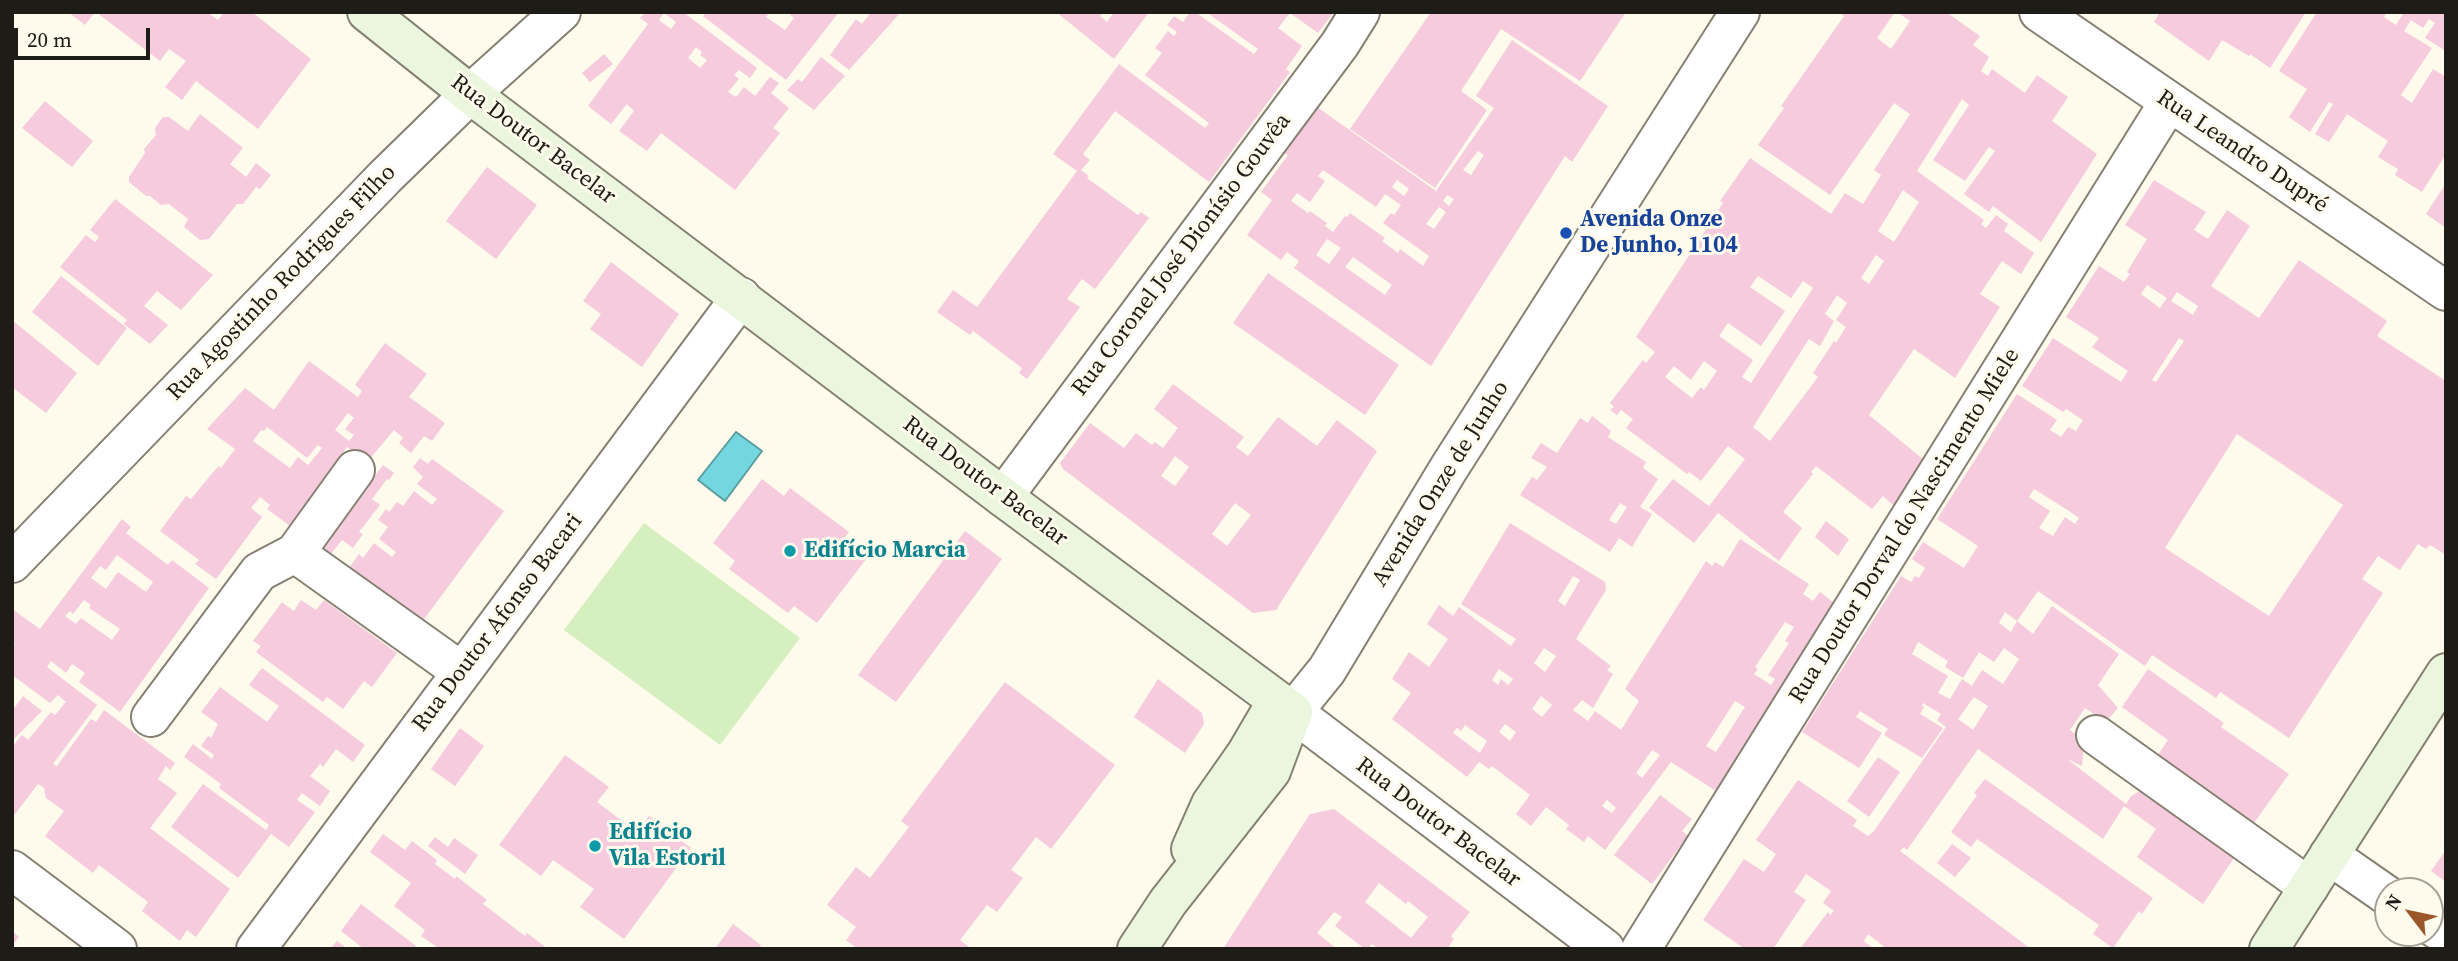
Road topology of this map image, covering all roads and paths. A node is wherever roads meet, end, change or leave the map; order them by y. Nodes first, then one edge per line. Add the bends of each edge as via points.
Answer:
1 (368, 12) edge
2 (561, 12) edge
3 (1360, 12) edge
4 (1740, 12) edge
5 (2039, 12) edge
6 (470, 94) junction
7 (2169, 102) junction
8 (2446, 291) edge
9 (741, 297) junction
10 (355, 470) dead end
11 (1003, 497) junction
12 (295, 552) junction
13 (12, 563) edge
14 (462, 672) junction
15 (2446, 673) edge
16 (1285, 707) junction
17 (151, 717) dead end
18 (2096, 735) dead end
19 (2329, 855) junction
20 (12, 870) edge
21 (2374, 886) edge
22 (2309, 887) junction
23 (117, 949) edge
24 (256, 949) edge
25 (1138, 949) edge
26 (1605, 949) edge
27 (1641, 949) edge
28 (2269, 949) edge

1 - 6 street, Rua Doutor Bacelar
2 - 6 street, Rua Agostinho Rodrigues Filho
3 - 11 street, Rua Coronel José Dionísio Gouvêa
4 - 16 street, Avenida Onze de Junho via 1449,468 1327,670
5 - 7 street, Rua Leandro Dupré
6 - 9 street, Rua Doutor Bacelar
6 - 13 street, Rua Agostinho Rodrigues Filho
7 - 8 street, Rua Leandro Dupré
7 - 27 street, Rua Doutor Dorval do Nascimento Miele
9 - 11 street, Rua Doutor Bacelar
9 - 14 street, Rua Doutor Afonso Bacari
10 - 12 street
11 - 16 street, Rua Doutor Bacelar
12 - 14 street
12 - 17 street via 259,572
14 - 24 street, Rua Doutor Afonso Bacari
15 - 19 street
16 - 25 street, Avenida Onze de Junho via 1270,771 1168,902
16 - 26 street, Rua Doutor Bacelar
18 - 22 street
19 - 21 street
19 - 22 street
20 - 23 street
22 - 28 street

